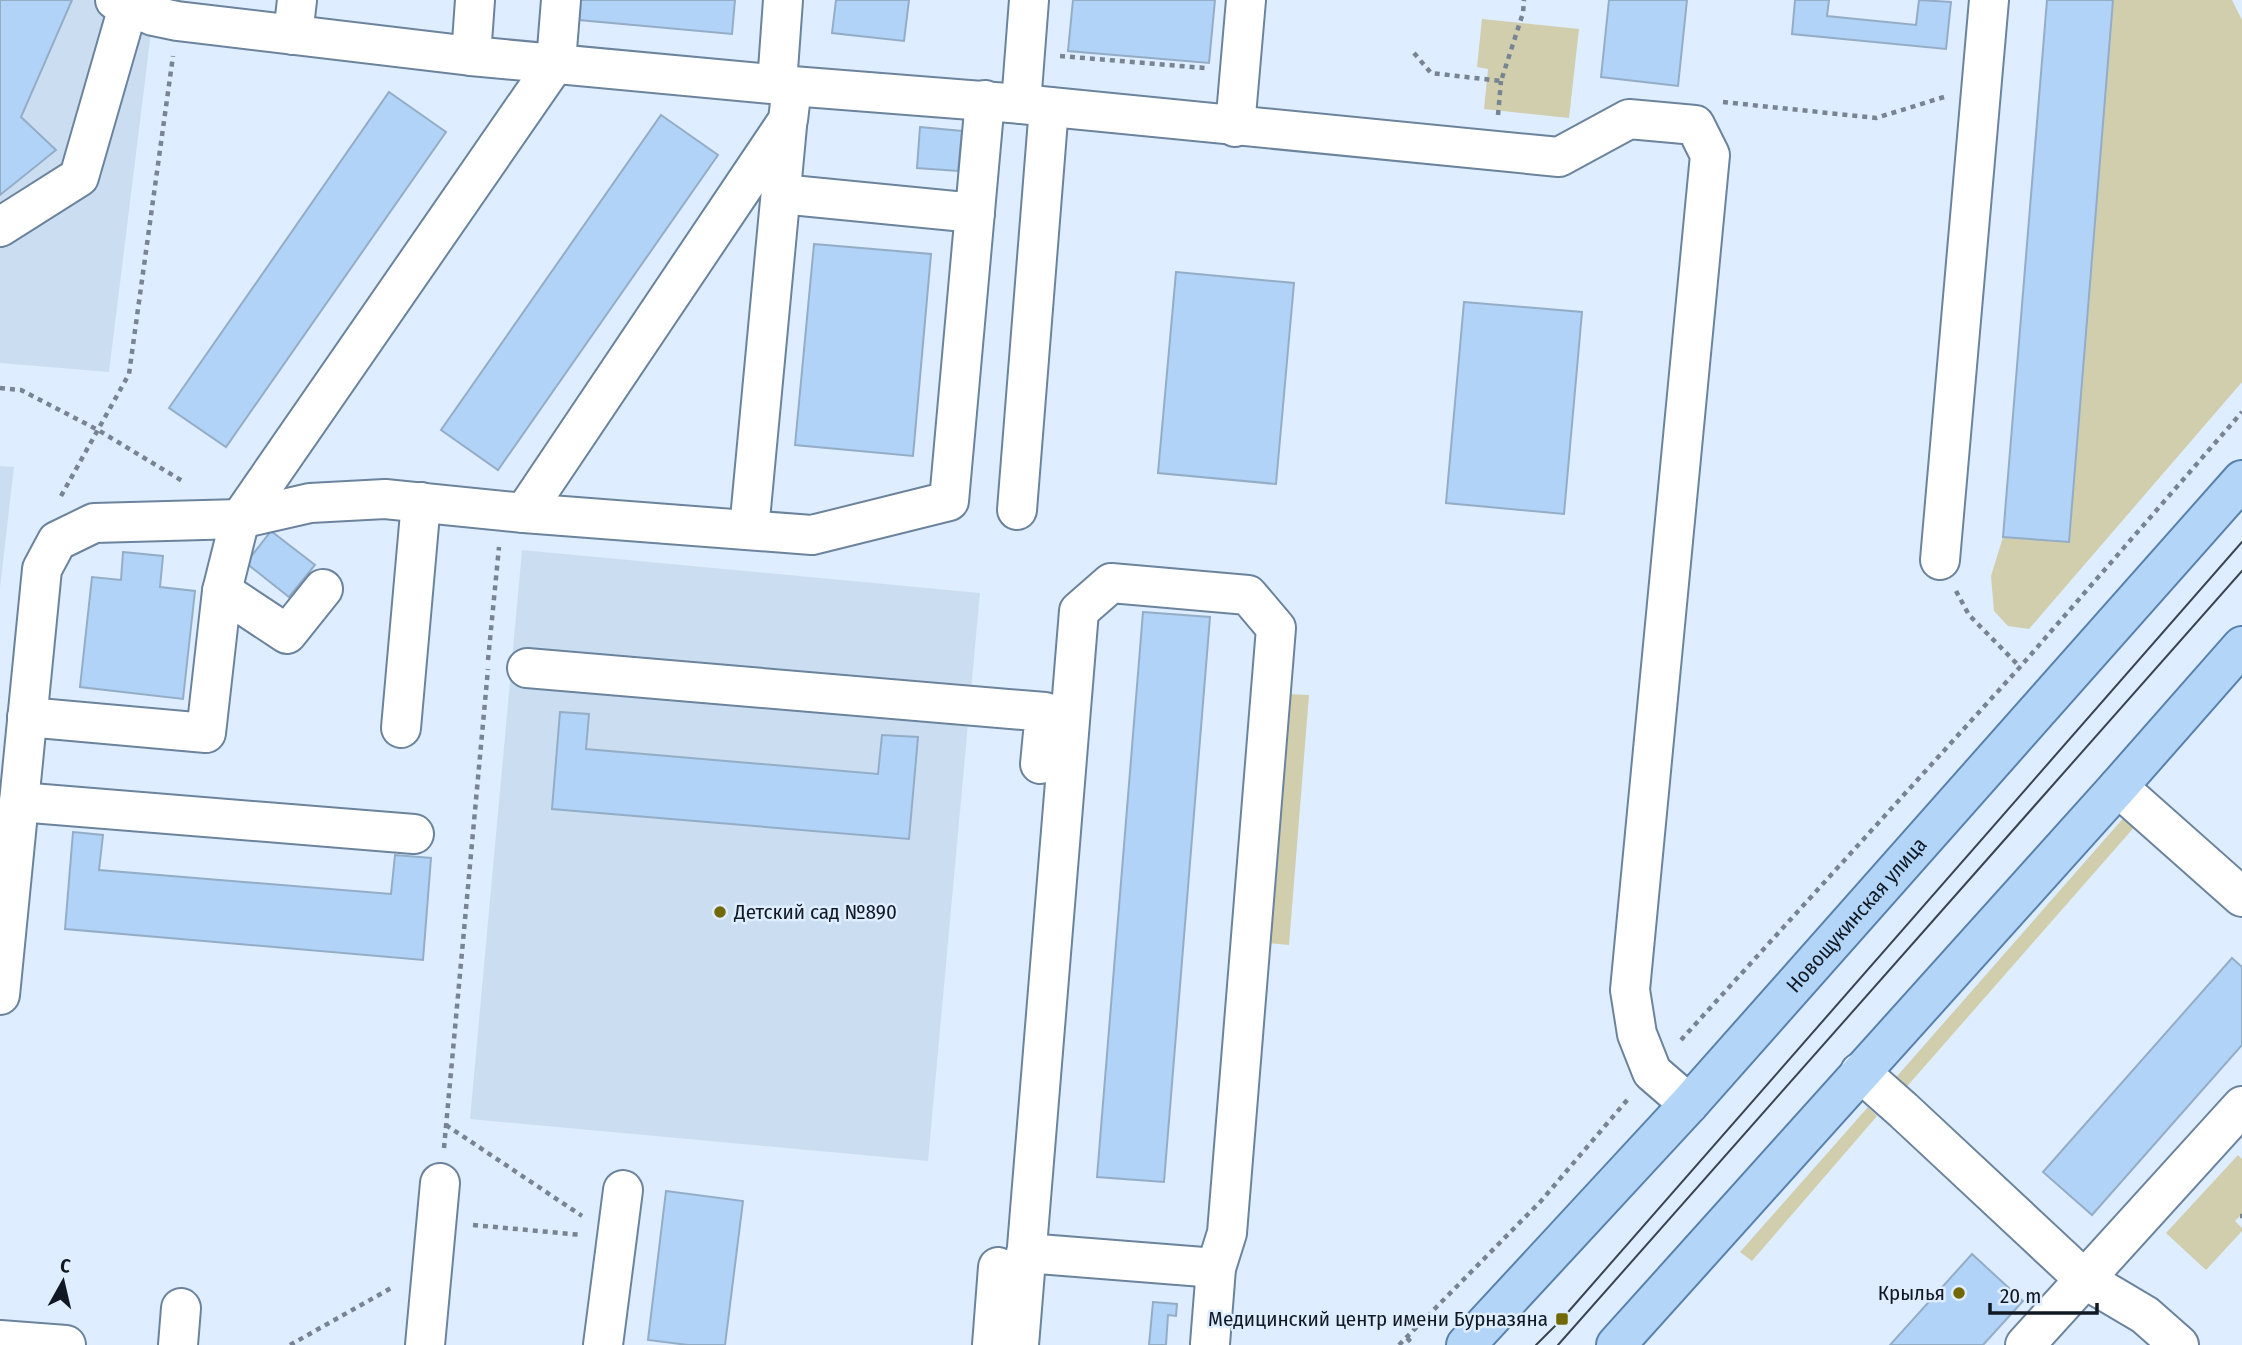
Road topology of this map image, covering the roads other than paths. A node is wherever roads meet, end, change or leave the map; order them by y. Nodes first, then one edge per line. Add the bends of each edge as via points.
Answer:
1 (475, 0) edge
2 (561, 0) edge
3 (783, 0) edge
4 (1030, 0) edge
5 (1246, 0) edge
6 (1989, 0) edge
7 (121, 4) edge
8 (295, 18) edge
9 (471, 56) junction
10 (556, 62) junction
11 (786, 97) junction
12 (1018, 104) junction
13 (1235, 127) junction
14 (780, 194) junction
15 (975, 213) junction
16 (0, 227) edge
17 (2242, 480) edge
18 (421, 502) junction
19 (1017, 510) dead end
20 (513, 512) junction
21 (240, 519) junction
22 (749, 530) junction
23 (1941, 560) road end
24 (323, 589) dead end
25 (222, 591) junction
26 (2242, 646) edge
27 (527, 668) dead end
28 (27, 717) junction
29 (401, 728) dead end
30 (2118, 787) junction
31 (19, 802) junction
32 (414, 834) dead end
33 (2242, 897) edge
34 (0, 995) edge
35 (1860, 1072) junction
36 (1689, 1104) junction
37 (2242, 1106) edge
38 (440, 1183) road end
39 (623, 1190) dead end
40 (1026, 1253) junction
41 (1216, 1268) junction
42 (2084, 1279) junction
43 (181, 1308) dead end
44 (0, 1340) edge
45 (1210, 1344) edge
46 (65, 1345) edge
47 (178, 1345) edge
48 (425, 1345) edge
49 (603, 1345) edge
50 (992, 1345) edge
51 (1019, 1345) edge
52 (1466, 1345) edge
53 (1616, 1345) edge
54 (2025, 1345) edge
55 (2179, 1345) edge

1 - 9 lane
2 - 10 lane
3 - 11 lane
4 - 12 lane
5 - 13 lane
6 - 23 lane
7 - 8 lane via 177,21
7 - 16 lane via 79,177
8 - 9 lane
9 - 10 lane
10 - 11 lane
10 - 21 lane
11 - 12 lane
11 - 14 lane
11 - 20 lane
12 - 13 lane
12 - 15 lane
12 - 19 lane
13 - 36 lane via 1559,157 1629,119 1695,125 1710,155 1630,990 1637,1034 1652,1072
14 - 15 lane
14 - 22 lane
15 - 22 lane via 948,501 812,535
17 - 36 main road, Новощукинская улица
18 - 20 lane
18 - 21 lane via 310,503
18 - 29 lane
20 - 22 lane
21 - 25 lane
21 - 28 lane via 94,523 57,541 42,569
24 - 25 lane via 287,634
25 - 28 lane via 206,733
26 - 30 main road
27 - 50 lane via 1045,712
28 - 31 lane
30 - 33 lane
30 - 35 main road
31 - 32 lane
31 - 34 lane
35 - 42 lane
35 - 53 main road
36 - 52 main road, Новощукинская улица
37 - 42 lane
38 - 48 lane
39 - 49 lane
40 - 41 lane
40 - 41 lane via 1079,611 1111,583 1248,595 1276,628 1227,1233
40 - 51 lane
41 - 45 lane
42 - 54 lane
42 - 55 lane via 2146,1315
43 - 47 lane
44 - 46 lane

